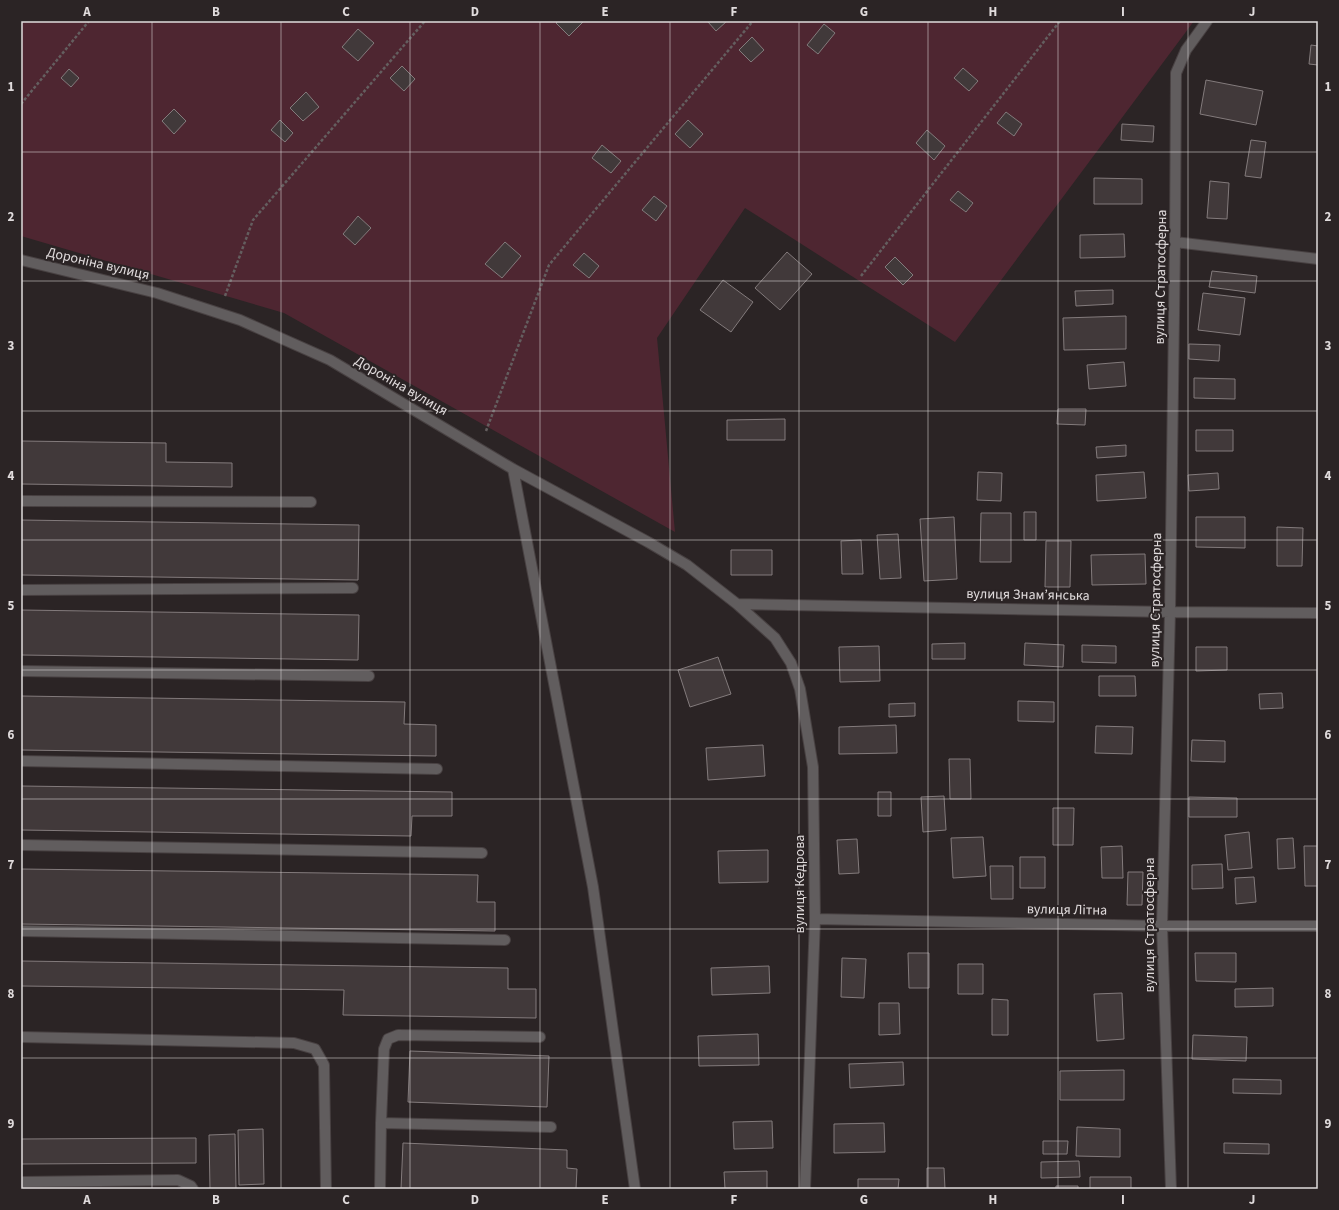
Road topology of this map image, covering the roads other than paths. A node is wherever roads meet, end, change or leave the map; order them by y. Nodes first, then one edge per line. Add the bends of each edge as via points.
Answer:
1 (1207, 21) edge
2 (1175, 242) junction
3 (1318, 259) edge
4 (21, 260) edge
5 (513, 469) junction
6 (21, 501) edge
7 (312, 502) dead end
8 (353, 588) dead end
9 (21, 590) edge
10 (737, 604) junction
11 (1170, 612) junction
12 (1318, 613) edge
13 (21, 671) edge
14 (369, 676) dead end
15 (21, 761) edge
16 (437, 769) dead end
17 (21, 845) edge
18 (482, 854) dead end
19 (815, 919) junction
20 (1162, 926) junction
21 (1318, 926) edge
22 (21, 932) edge
23 (505, 940) dead end
24 (21, 1037) edge
25 (540, 1037) dead end
26 (380, 1123) junction
27 (551, 1128) dead end
28 (21, 1182) edge
29 (193, 1189) edge
30 (326, 1189) edge
31 (380, 1189) edge
32 (635, 1189) edge
33 (805, 1189) edge
34 (1170, 1189) edge

1 - 2 street, вулиця Стратосферна via 1186,50 1176,73
2 - 3 street
2 - 11 street, вулиця Стратосферна
4 - 5 street, Дороніна вулиця via 157,292 240,320 330,360
5 - 10 street, Дороніна вулиця via 687,565
5 - 32 street via 592,886
6 - 7 street
8 - 9 street
10 - 11 street, вулиця Знам’янська
10 - 19 street, вулиця Кедрова via 775,638 791,663 800,689 812,768
11 - 12 street, вулиця Знам’янська
11 - 20 street, вулиця Стратосферна
13 - 14 street
15 - 16 street
17 - 18 street
19 - 20 street, вулиця Літна
19 - 33 street, вулиця Кедрова
20 - 21 street, вулиця Літна
20 - 34 street, вулиця Стратосферна
22 - 23 street
24 - 30 street via 294,1043 315,1049 324,1065
25 - 26 street via 398,1035 388,1040 384,1049
26 - 27 street
26 - 31 street
28 - 29 street via 178,1180

